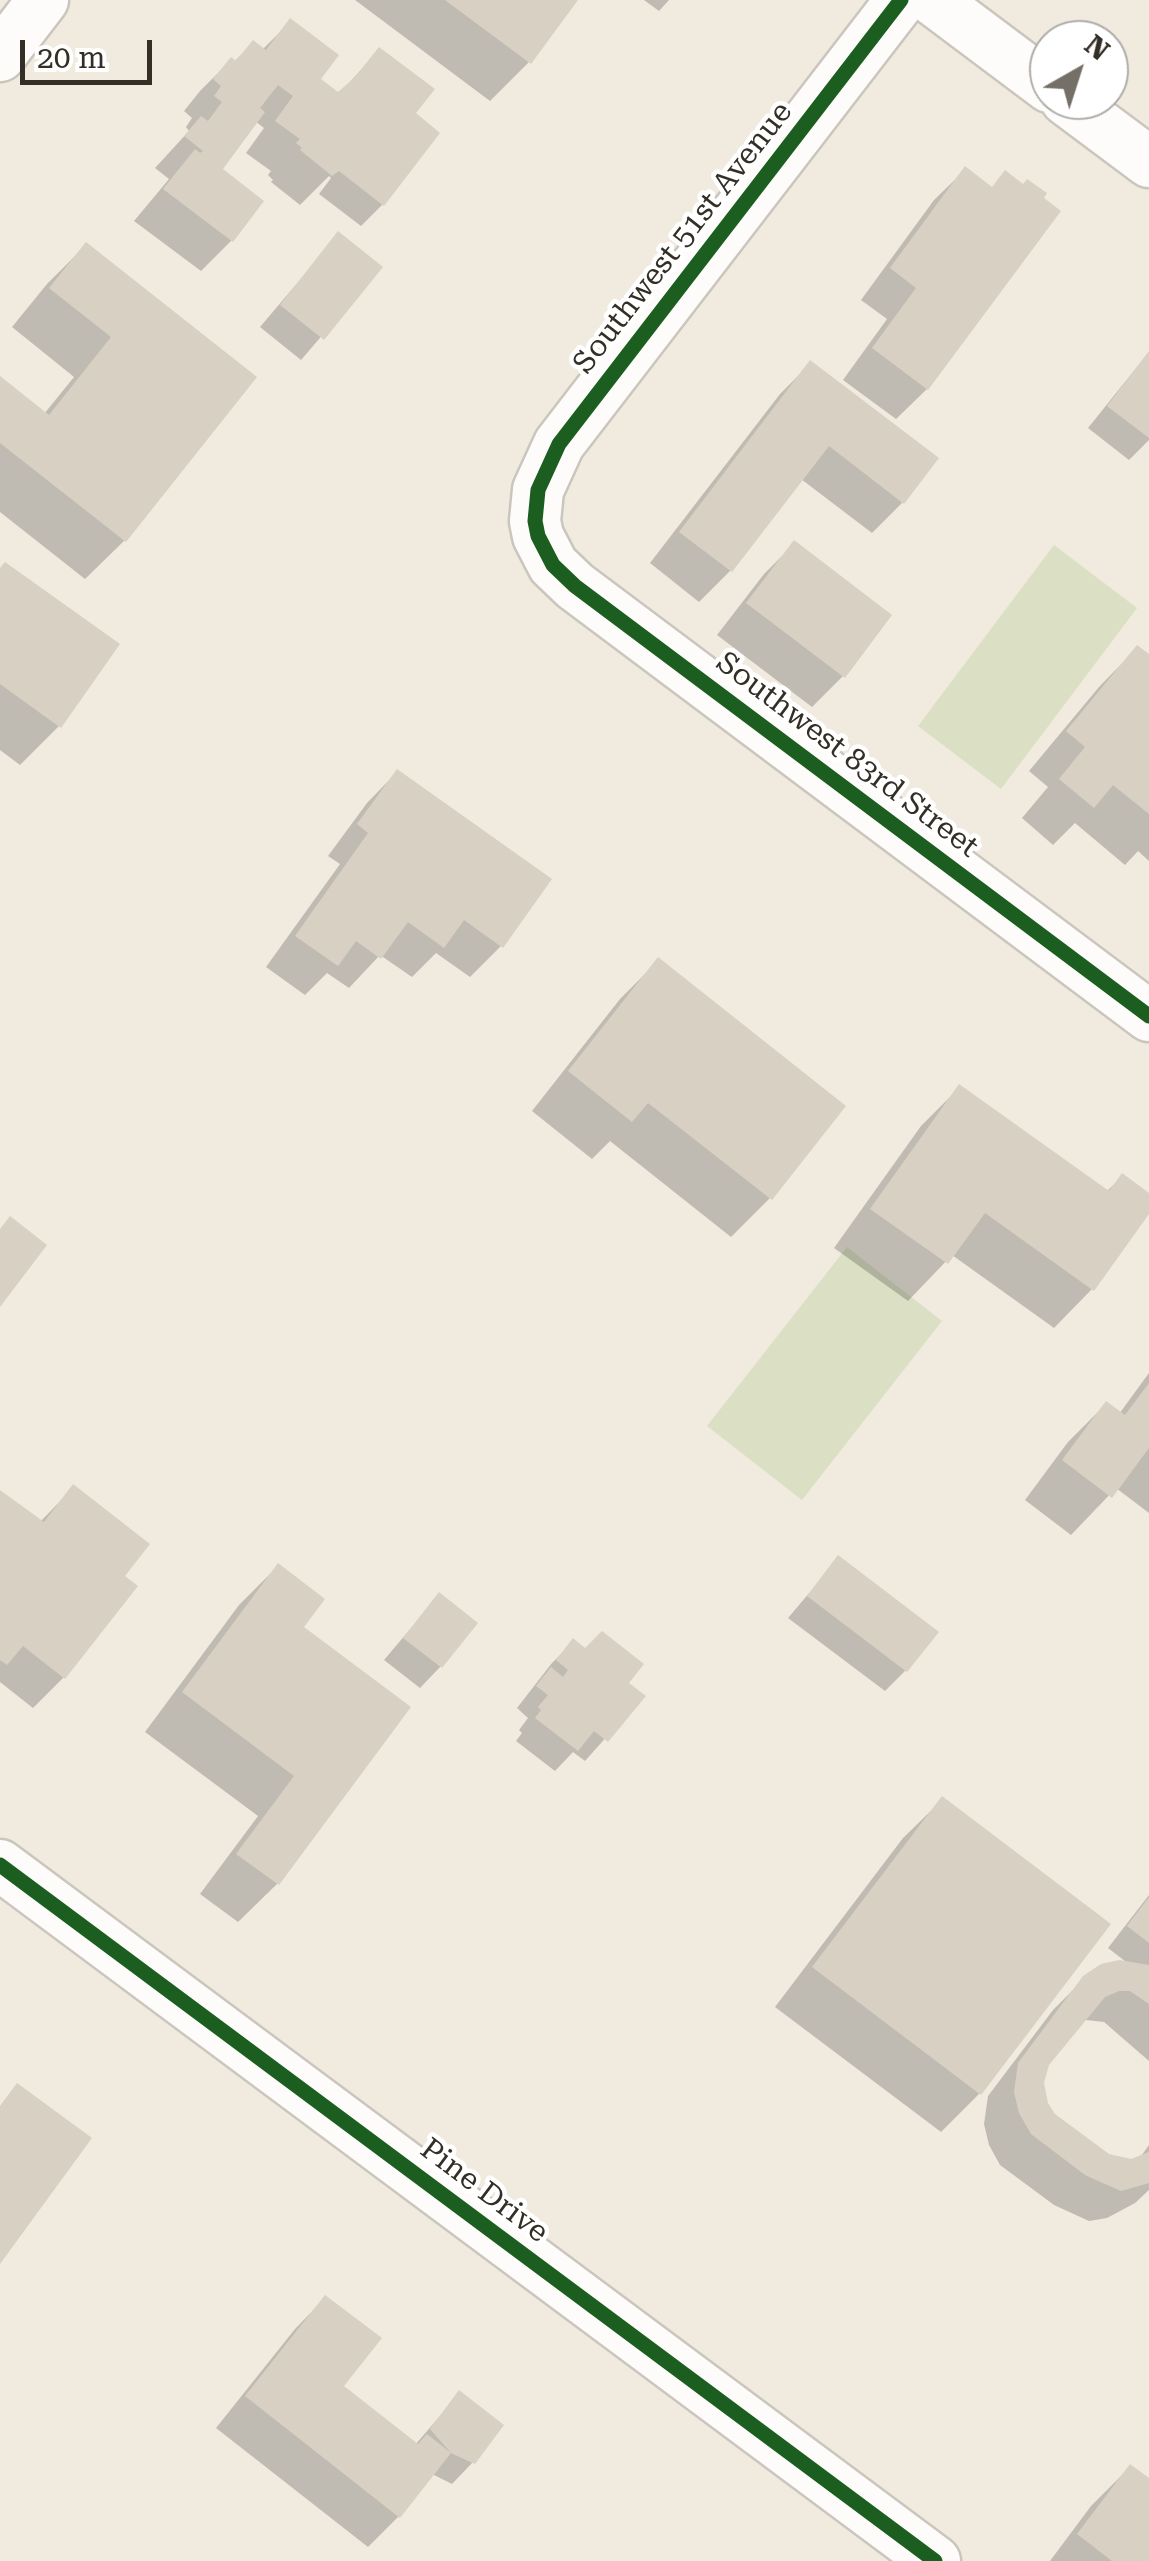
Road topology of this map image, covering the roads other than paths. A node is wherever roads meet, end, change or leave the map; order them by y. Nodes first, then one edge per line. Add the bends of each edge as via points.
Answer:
1 (43, 0) edge
2 (901, 0) edge
3 (932, 0) edge
4 (0, 56) edge
5 (1029, 72) edge
6 (1093, 120) edge
7 (1149, 162) edge
8 (535, 521) joint
9 (1149, 1016) edge
10 (0, 1865) edge
11 (935, 2561) edge

1 - 4 street
2 - 8 street, Southwest 51st Avenue via 559,444 538,490
3 - 5 street
6 - 7 street
8 - 9 street, Southwest 83rd Street via 544,550 575,586
10 - 11 street, Pine Drive

